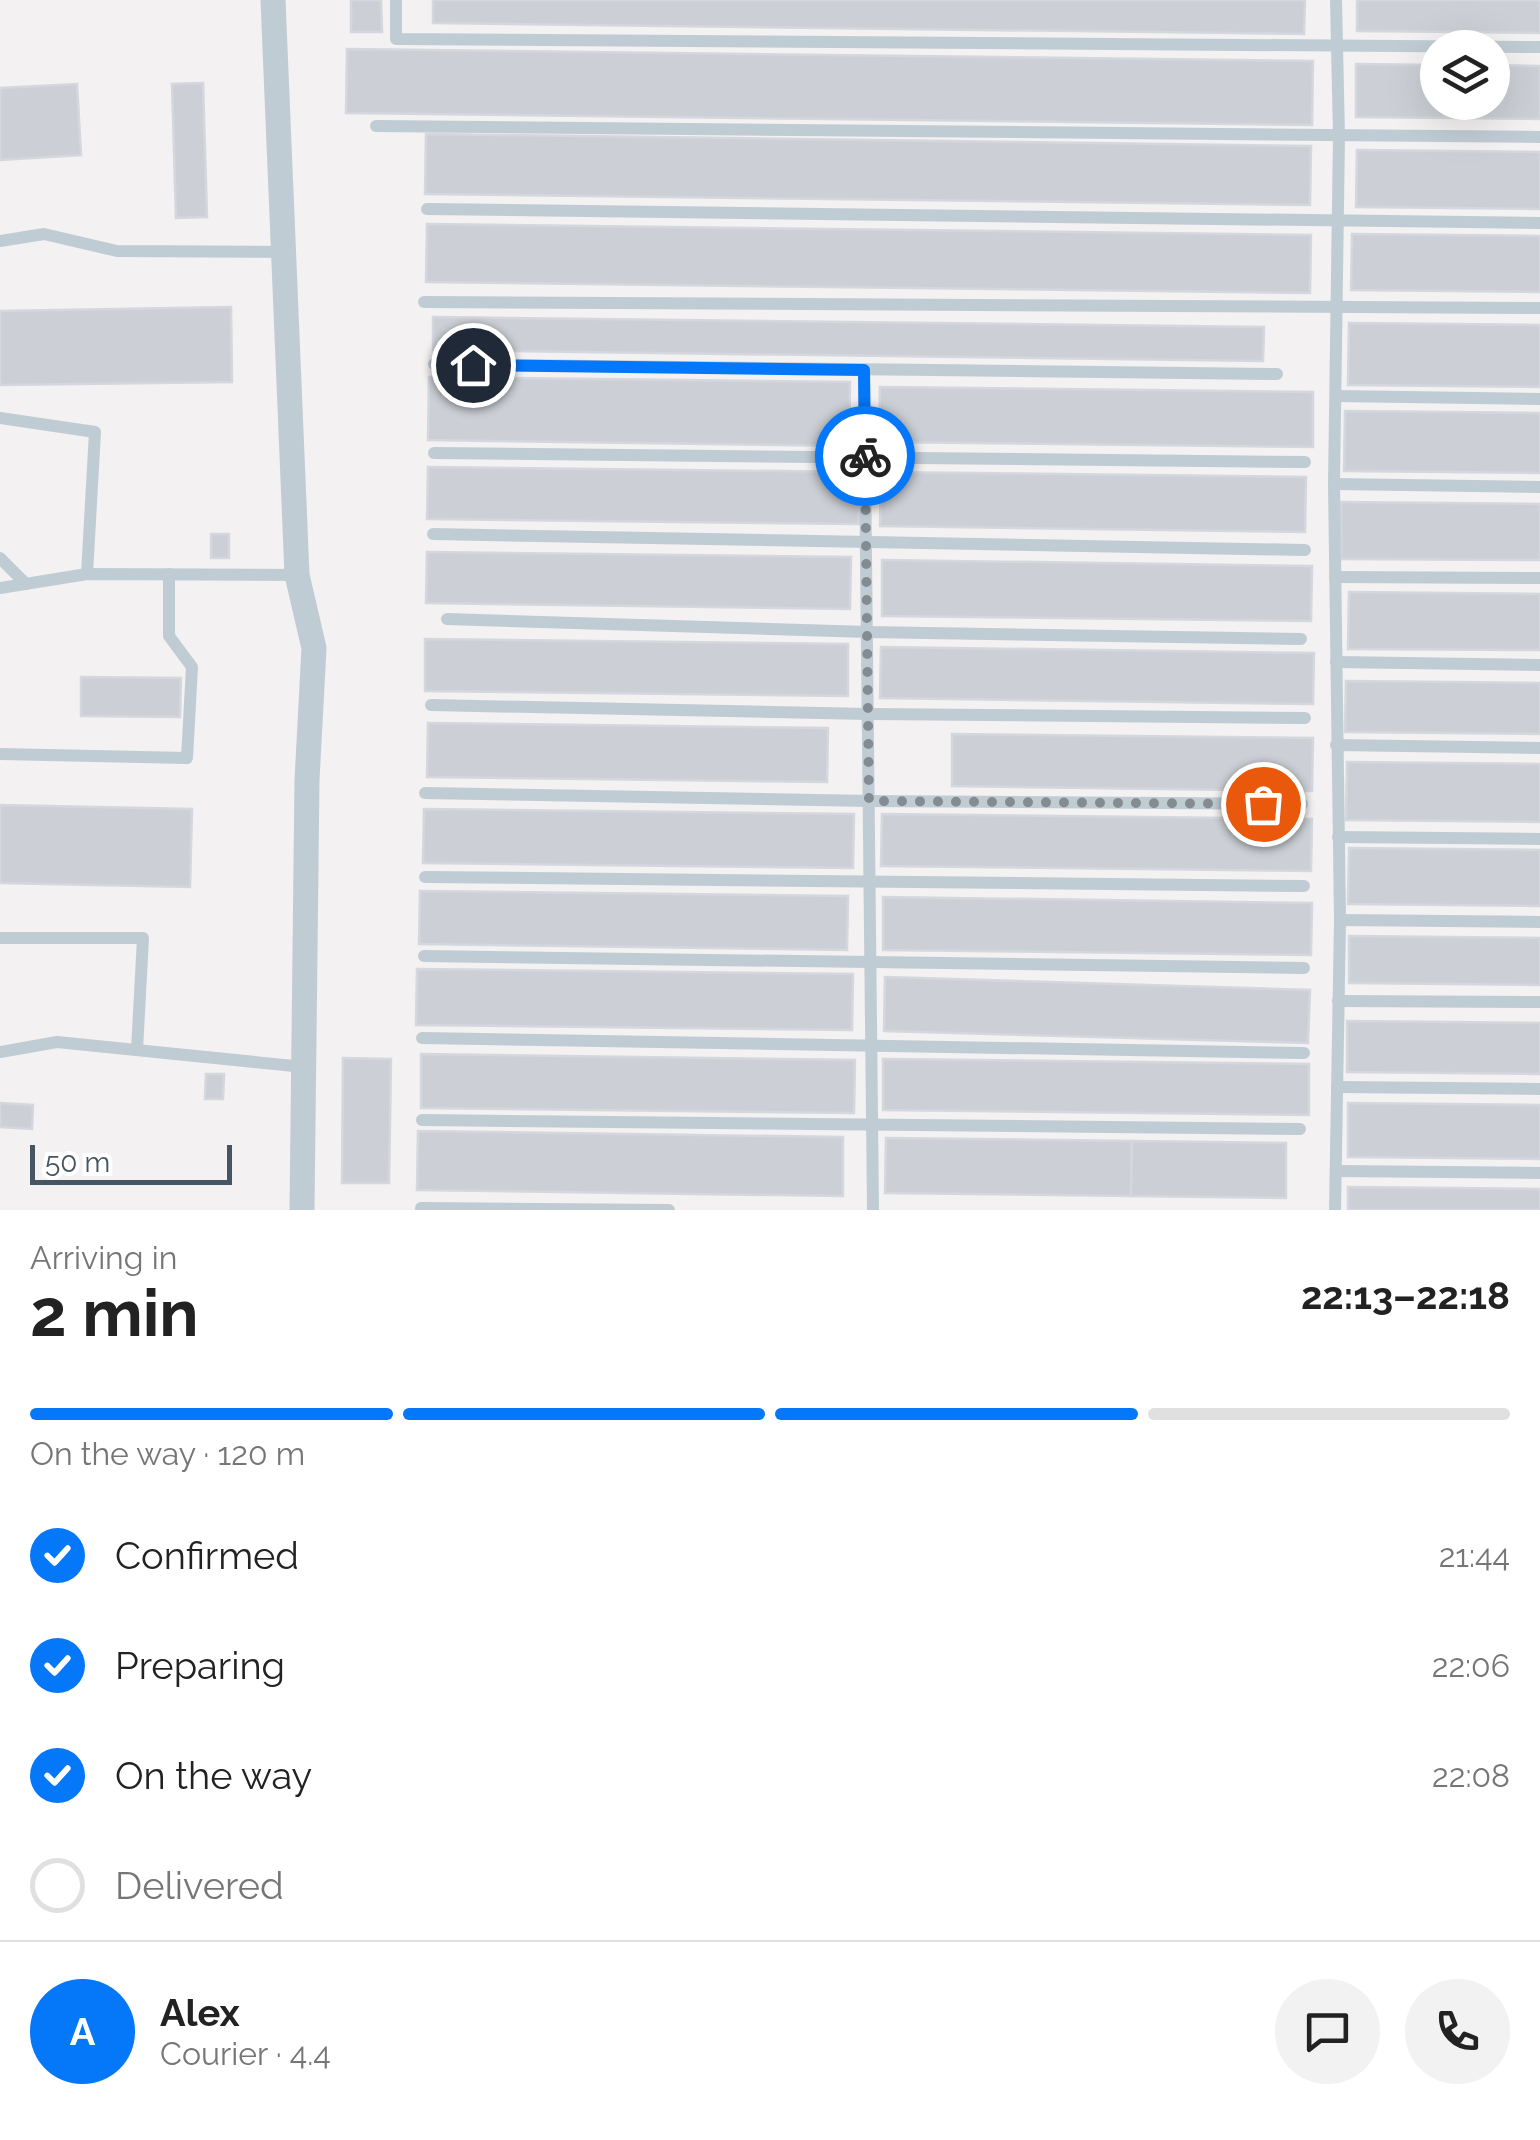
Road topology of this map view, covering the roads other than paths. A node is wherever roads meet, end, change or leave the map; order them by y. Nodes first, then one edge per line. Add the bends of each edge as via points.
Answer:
1 (273, 0) edge
2 (396, 0) edge
3 (1336, 0) edge
4 (1337, 46) junction
5 (1540, 47) edge
6 (376, 126) dead end
7 (1339, 136) junction
8 (1540, 138) edge
9 (427, 209) dead end
10 (1338, 220) junction
11 (1540, 222) edge
12 (0, 241) edge
13 (284, 252) junction
14 (424, 302) dead end
15 (1337, 304) junction
16 (1540, 308) edge
17 (434, 364) dead end
18 (864, 370) junction
19 (1278, 374) dead end
20 (1336, 396) junction
21 (1540, 399) edge
22 (0, 418) edge
23 (434, 453) dead end
24 (865, 460) junction
25 (1305, 462) dead end
26 (1334, 484) junction
27 (1540, 487) edge
28 (433, 534) dead end
29 (866, 542) junction
30 (1306, 550) dead end
31 (0, 558) edge
32 (87, 574) junction
33 (168, 574) junction
34 (297, 575) junction
35 (1335, 577) junction
36 (1540, 578) edge
37 (26, 584) junction
38 (0, 588) edge
39 (447, 618) dead end
40 (868, 632) junction
41 (1301, 639) dead end
42 (1336, 662) junction
43 (1540, 665) edge
44 (432, 705) dead end
45 (868, 714) junction
46 (1304, 718) dead end
47 (1336, 744) junction
48 (1540, 748) edge
49 (0, 754) edge
50 (425, 793) dead end
51 (869, 801) junction
52 (1302, 804) dead end
53 (1338, 838) junction
54 (1540, 838) edge
55 (425, 877) dead end
56 (870, 883) junction
57 (1304, 886) dead end
58 (1340, 920) junction
59 (1540, 922) edge
60 (0, 938) edge
61 (424, 956) dead end
62 (871, 961) junction
63 (1304, 968) dead end
64 (1338, 1000) junction
65 (1540, 1002) edge
66 (422, 1038) dead end
67 (872, 1044) junction
68 (137, 1050) junction
69 (0, 1052) edge
70 (1304, 1053) dead end
71 (304, 1067) junction
72 (1337, 1087) junction
73 (1540, 1088) edge
74 (422, 1120) dead end
75 (872, 1125) junction
76 (1300, 1129) dead end
77 (1336, 1171) junction
78 (1540, 1174) edge
79 (421, 1208) edge
80 (302, 1210) edge
81 (669, 1210) edge
82 (873, 1210) edge
83 (1335, 1210) edge

1 - 13 street
2 - 4 lane via 396,39
3 - 4 lane
4 - 5 lane
4 - 7 lane
6 - 7 lane
7 - 8 lane
7 - 10 lane
9 - 10 lane
10 - 11 lane
10 - 15 lane
12 - 13 lane via 44,234 116,251
13 - 34 street
14 - 15 lane
15 - 16 lane
15 - 20 lane
17 - 18 lane
18 - 19 lane
18 - 24 lane
20 - 21 lane
20 - 26 lane
22 - 32 lane via 94,432
23 - 24 lane
24 - 25 lane
24 - 29 lane
26 - 27 lane
26 - 35 lane
28 - 29 lane
29 - 30 lane
29 - 40 lane
31 - 37 lane
32 - 33 lane
32 - 37 lane
33 - 34 lane
33 - 49 lane via 169,636 192,666 187,758
34 - 71 street via 314,648
35 - 36 lane
35 - 42 lane
37 - 38 lane
39 - 40 lane
40 - 41 lane
40 - 45 lane
42 - 43 lane
42 - 47 lane
44 - 45 lane
45 - 46 lane
45 - 51 lane
47 - 48 lane
47 - 53 lane
50 - 51 lane
51 - 52 lane
51 - 56 lane
53 - 54 lane
53 - 58 lane
55 - 56 lane
56 - 57 lane
56 - 62 lane
58 - 59 lane
58 - 64 lane
60 - 68 lane via 143,938
61 - 62 lane
62 - 63 lane
62 - 67 lane
64 - 65 lane
64 - 72 lane
66 - 67 lane
67 - 70 lane
67 - 75 lane
68 - 69 lane via 57,1042
68 - 71 lane
71 - 80 street
72 - 73 lane
72 - 77 lane
74 - 75 lane
75 - 76 lane
75 - 82 lane
77 - 78 lane
77 - 83 lane
79 - 81 lane

